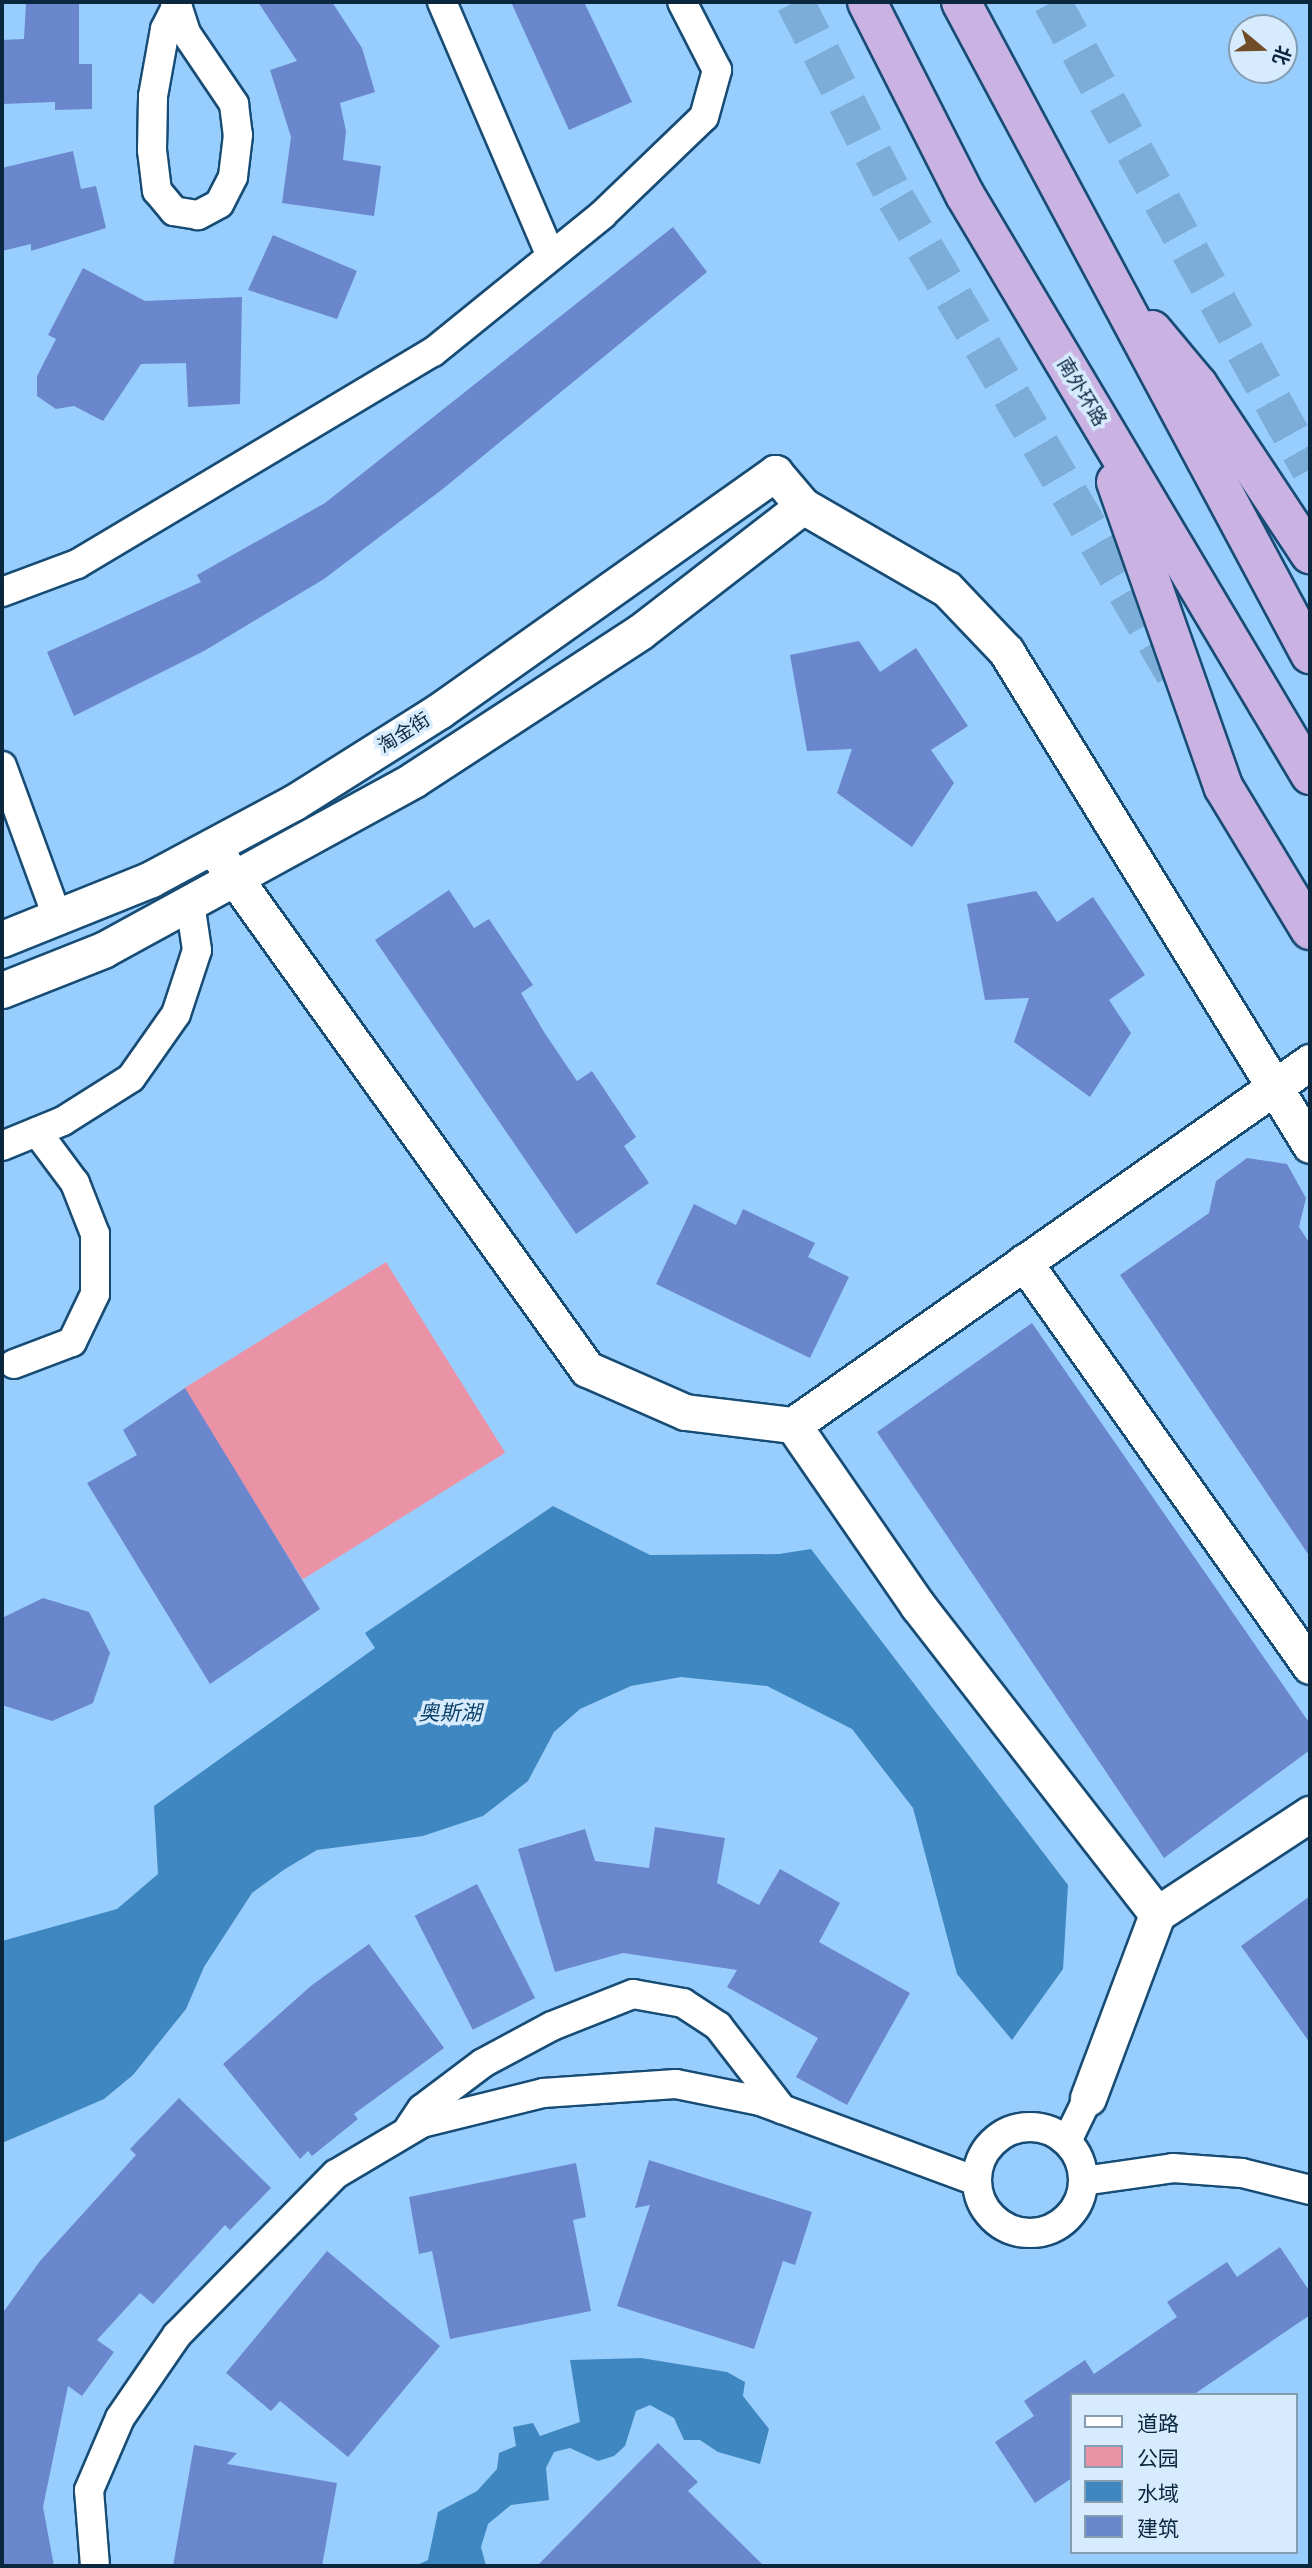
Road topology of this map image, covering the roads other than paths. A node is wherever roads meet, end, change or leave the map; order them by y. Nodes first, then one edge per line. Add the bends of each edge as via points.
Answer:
1 (442, 2) edge
2 (682, 2) edge
3 (867, 2) edge
4 (961, 2) edge
5 (176, 3) edge
6 (551, 256) junction
7 (1096, 262) junction
8 (1087, 401) junction
9 (803, 506) junction
10 (1310, 554) edge
11 (2, 592) edge
12 (1310, 654) edge
13 (2, 766) edge
14 (1310, 775) edge
15 (215, 849) junction
16 (234, 879) junction
17 (190, 903) junction
18 (58, 919) junction
19 (1310, 930) edge
20 (2, 939) edge
21 (2, 989) edge
22 (1310, 1062) edge
23 (1272, 1086) junction
24 (37, 1132) junction
25 (1310, 1145) edge
26 (2, 1146) edge
27 (1024, 1262) junction
28 (14, 1364) dead end
29 (793, 1426) junction
30 (1310, 1666) edge
31 (1310, 1814) edge
32 (1157, 1914) junction
33 (1088, 2098) joint
34 (782, 2109) junction
35 (404, 2134) junction
36 (1067, 2141) junction
37 (976, 2180) junction
38 (1083, 2181) junction
39 (1310, 2190) edge
40 (95, 2566) edge

1 - 6 street
2 - 6 street via 717,70 704,117
3 - 8 highway, 南外环路 via 965,195
4 - 7 highway
5 - 5 street via 186,33 234,104 238,135 233,177 219,204 198,215 174,212 157,191 152,150 153,96 165,29
6 - 11 street via 433,352 221,483 77,564
7 - 10 highway via 1198,385
7 - 12 highway
8 - 14 highway, 南外环路
8 - 19 highway via 1224,788
9 - 15 street, 淘金街 via 775,473 439,711
9 - 16 street via 640,632 413,779
9 - 23 street via 947,589 1006,651
13 - 18 street
15 - 16 street
15 - 18 street, 淘金街
16 - 17 street
16 - 29 street via 587,1369 685,1412
17 - 21 street via 103,950
17 - 24 street via 197,950 176,1014 131,1078
18 - 20 street, 淘金街
22 - 23 street
23 - 25 street
23 - 27 street
24 - 26 street
24 - 28 street via 75,1183 95,1234 95,1294 72,1342
27 - 29 street
27 - 30 street
29 - 32 street via 918,1606
31 - 32 street
32 - 33 street
33 - 36 street
34 - 35 street via 676,2084 596,2089 543,2093 422,2123
34 - 35 street via 718,2026 683,2003 633,1994 552,2025 483,2063 422,2109
34 - 37 street
35 - 40 street via 336,2174 177,2335 120,2418 89,2490
36 - 37 street via 1035,2127 1001,2135 987,2147
36 - 38 street
37 - 38 street via 985,2210 1002,2226 1023,2233 1065,2221
38 - 39 street via 1173,2168 1242,2172

